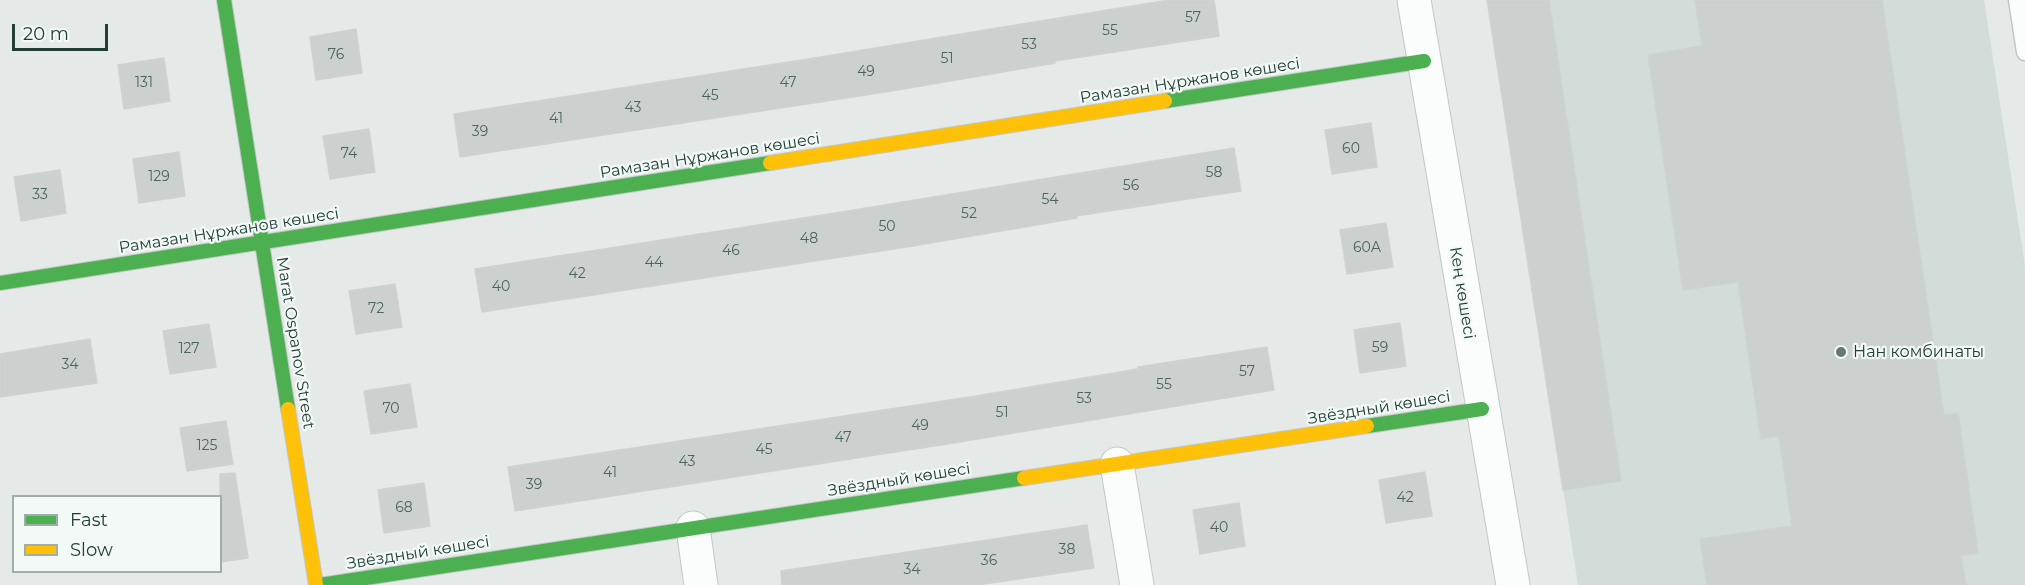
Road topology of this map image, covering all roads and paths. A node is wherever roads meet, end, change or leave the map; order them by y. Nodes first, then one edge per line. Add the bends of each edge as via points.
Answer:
1 (224, 0) edge
2 (1414, 0) edge
3 (2017, 0) edge
4 (2025, 52) edge
5 (1424, 61) junction
6 (262, 243) junction
7 (0, 283) edge
8 (1482, 409) junction
9 (1117, 464) junction
10 (693, 528) junction
11 (318, 585) edge
12 (701, 585) edge
13 (1137, 585) edge
14 (1513, 585) edge

1 - 6 street, Marat Ospanov Street
2 - 5 street, Кең көшесі
3 - 4 lane
5 - 6 street, Рамазан Нұржанов көшесі
5 - 8 street, Кең көшесі
6 - 7 street, Рамазан Нұржанов көшесі
6 - 11 street, Marat Ospanov Street
8 - 9 street, Звёздный көшесі
8 - 14 street, Кең көшесі
9 - 10 street, Звёздный көшесі
9 - 13 street
10 - 11 street, Звёздный көшесі
10 - 12 street

